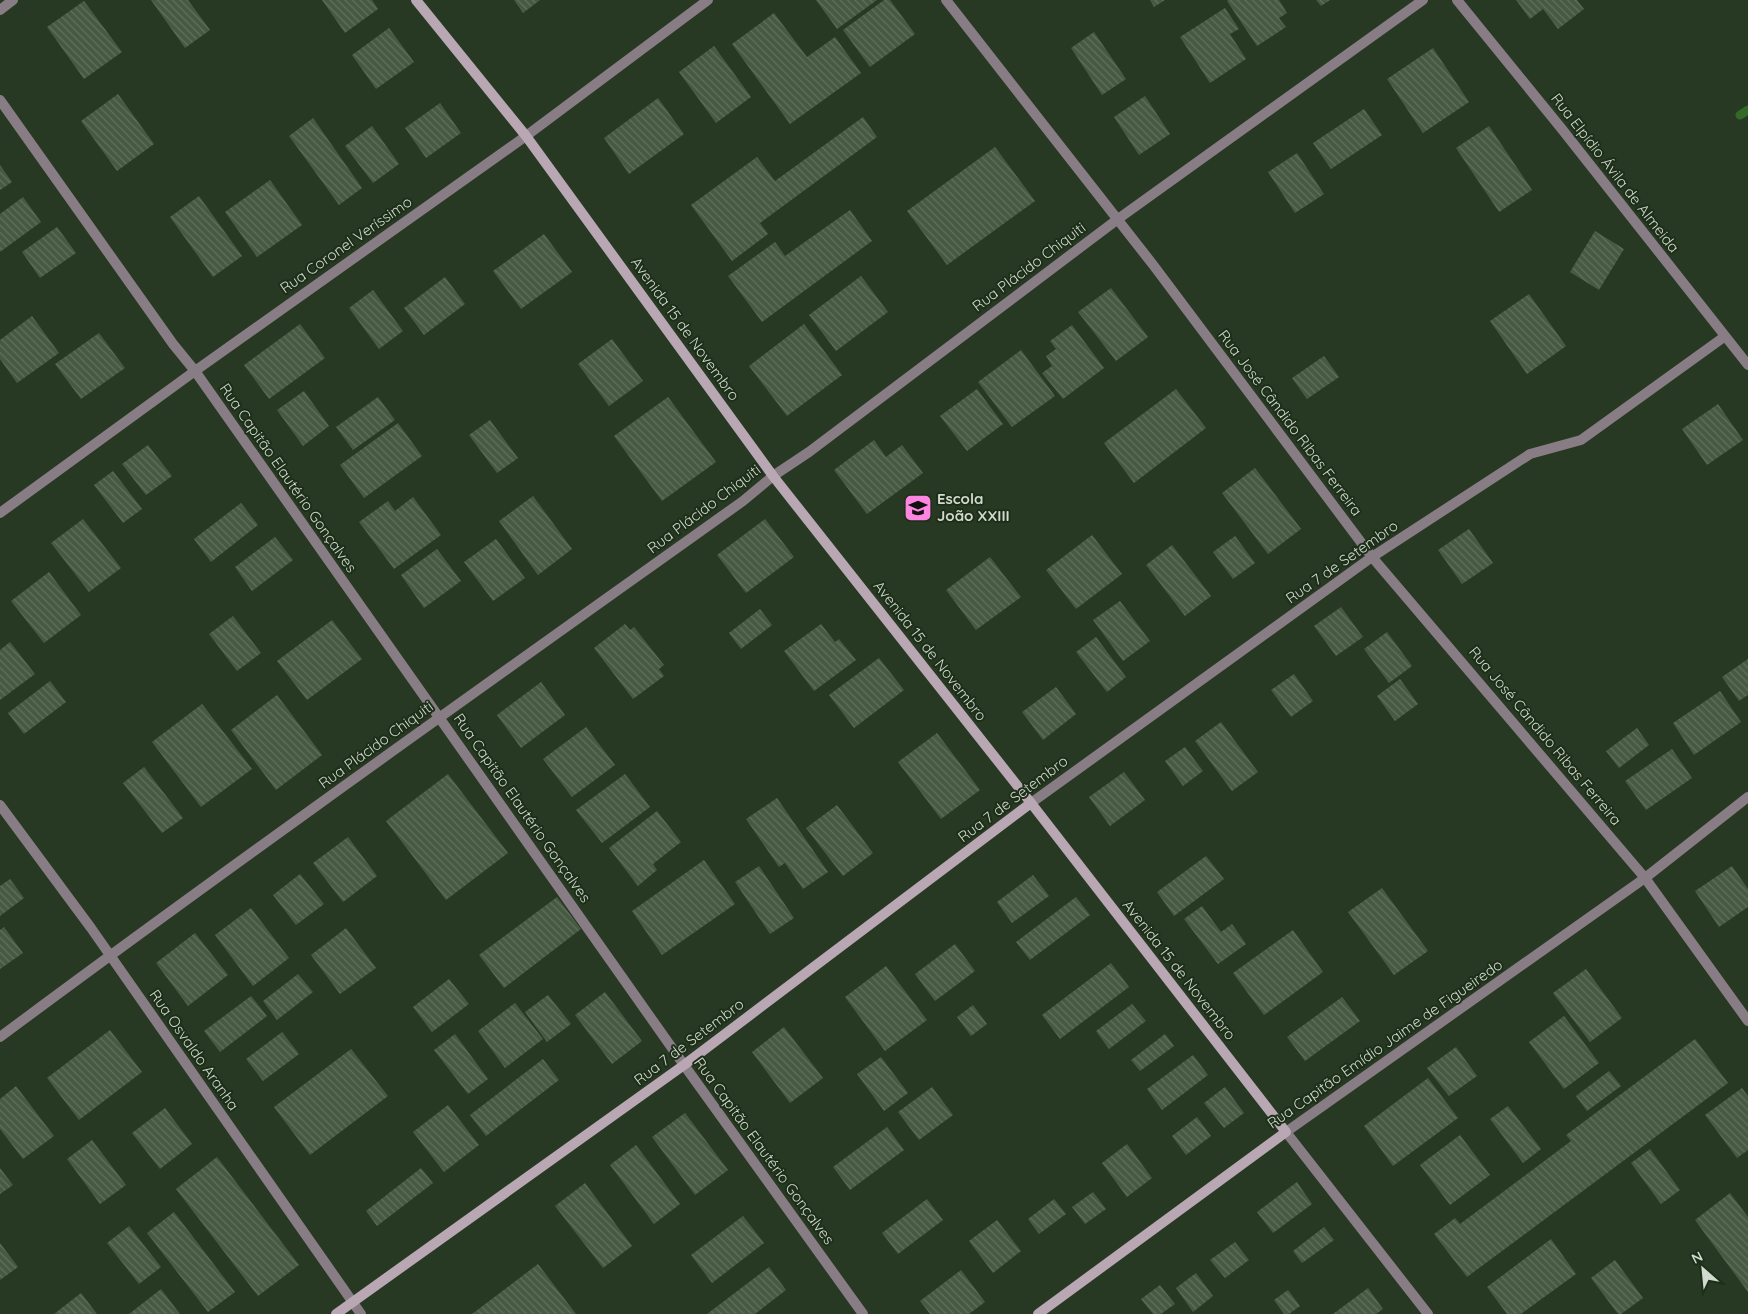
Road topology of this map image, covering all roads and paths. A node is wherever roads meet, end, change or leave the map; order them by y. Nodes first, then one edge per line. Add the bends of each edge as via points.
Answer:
1 (13, 0) edge
2 (416, 0) edge
3 (708, 0) edge
4 (946, 0) edge
5 (1423, 0) edge
6 (1457, 0) edge
7 (0, 10) edge
8 (0, 100) edge
9 (526, 136) junction
10 (1118, 219) junction
11 (1724, 337) junction
12 (1748, 366) edge
13 (195, 371) junction
14 (773, 476) junction
15 (0, 513) edge
16 (1372, 556) junction
17 (439, 717) junction
18 (1748, 797) edge
19 (1031, 803) junction
20 (0, 806) edge
21 (1645, 878) junction
22 (110, 956) junction
23 (1748, 1021) edge
24 (0, 1037) edge
25 (684, 1065) junction
26 (1286, 1132) junction
27 (353, 1302) junction
28 (336, 1314) edge
29 (361, 1314) edge
30 (862, 1314) edge
31 (1038, 1314) edge
32 (1428, 1314) edge

1 - 7 street
2 - 9 main road, Avenida 15 de Novembro
3 - 9 street, Rua Coronel Veríssimo
4 - 10 street, Rua José Cândido Ribas Ferreira
5 - 10 street, Rua Plácido Chiquiti
6 - 11 street, Rua Elpídio Ávila de Almeida
8 - 13 street, Rua Capitão Elautério Gonçalves
9 - 13 street, Rua Coronel Veríssimo
9 - 14 main road, Avenida 15 de Novembro
10 - 14 street, Rua Plácido Chiquiti
10 - 16 street, Rua José Cândido Ribas Ferreira
11 - 12 street, Rua Elpídio Ávila de Almeida
11 - 16 street, Rua 7 de Setembro via 1581,440 1530,454
13 - 15 street, Rua Coronel Veríssimo
13 - 17 street, Rua Capitão Elautério Gonçalves
14 - 17 street, Rua Plácido Chiquiti via 743,501
14 - 19 main road, Avenida 15 de Novembro
16 - 19 street, Rua 7 de Setembro
16 - 21 street, Rua José Cândido Ribas Ferreira
17 - 22 street, Rua Plácido Chiquiti
17 - 25 street, Rua Capitão Elautério Gonçalves
18 - 21 street, Rua Capitão Emídio Jaime de Figueiredo
19 - 25 main road, Rua 7 de Setembro
19 - 26 main road, Avenida 15 de Novembro
20 - 22 street, Rua Osvaldo Aranha
21 - 23 street, Rua José Cândido Ribas Ferreira
21 - 26 street, Rua Capitão Emídio Jaime de Figueiredo
22 - 24 street, Rua Plácido Chiquiti
22 - 27 street, Rua Osvaldo Aranha
25 - 27 main road, Rua 7 de Setembro
25 - 30 street, Rua Capitão Elautério Gonçalves
26 - 31 main road, Rua Capitão Emídio Jaime de Figueiredo
26 - 32 street, Avenida 15 de Novembro
27 - 28 main road, Rua 7 de Setembro
27 - 29 street, Rua Osvaldo Aranha

